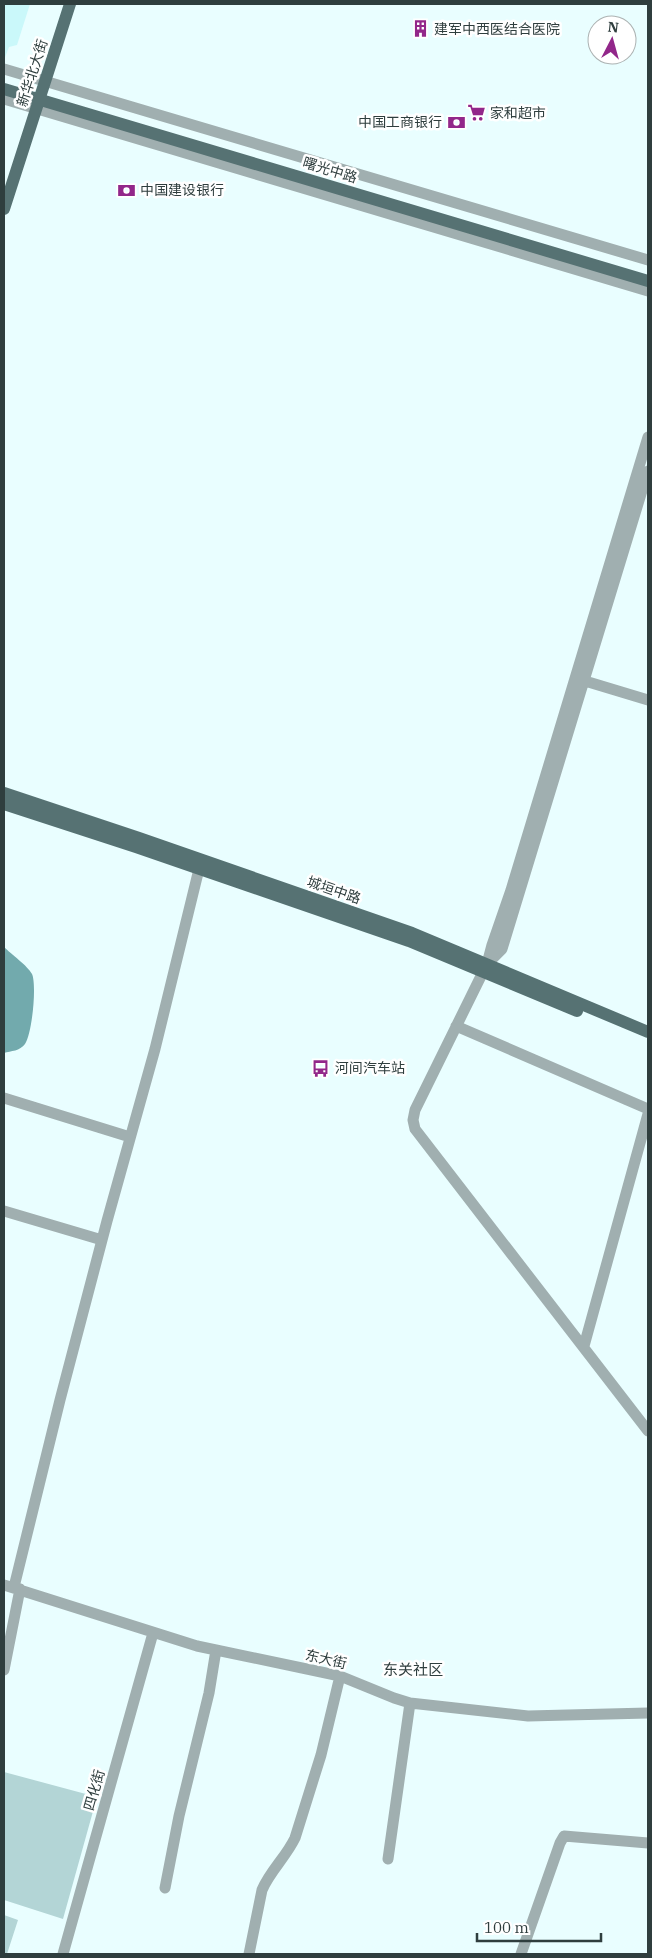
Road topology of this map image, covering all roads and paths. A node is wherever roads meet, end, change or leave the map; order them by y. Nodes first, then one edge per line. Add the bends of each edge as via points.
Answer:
1 (61, 4) edge
2 (70, 4) edge
3 (4, 69) edge
4 (4, 80) edge
5 (4, 89) edge
6 (36, 94) junction
7 (4, 99) edge
8 (4, 180) edge
9 (4, 209) edge
10 (648, 260) edge
11 (648, 272) edge
12 (648, 281) edge
13 (648, 291) edge
14 (648, 437) edge
15 (648, 471) edge
16 (585, 681) junction
17 (648, 700) edge
18 (4, 793) edge
19 (4, 804) edge
20 (199, 869) junction
21 (485, 968) junction
22 (456, 1026) junction
23 (648, 1032) edge
24 (648, 1041) edge
25 (4, 1098) edge
26 (648, 1109) edge
27 (648, 1114) edge
28 (130, 1138) junction
29 (4, 1211) edge
30 (102, 1240) junction
31 (584, 1346) junction
32 (648, 1432) edge
33 (13, 1587) edge
34 (153, 1633) junction
35 (216, 1650) junction
36 (4, 1670) edge
37 (340, 1676) junction
38 (410, 1702) junction
39 (648, 1714) edge
40 (648, 1843) edge
41 (388, 1859) dead end
42 (165, 1888) dead end
43 (63, 1954) edge
44 (249, 1954) edge
45 (521, 1954) edge

1 - 6 main road, 新华北大街
2 - 6 main road, 新华北大街
3 - 6 street
4 - 6 main road, 曙光中路
5 - 6 main road, 曙光中路
6 - 7 street
6 - 8 main road, 新华北大街
6 - 9 main road, 新华北大街
6 - 10 street
6 - 11 main road, 曙光中路
6 - 12 main road, 曙光中路
6 - 13 street
14 - 21 street
15 - 16 street
16 - 17 street
16 - 21 street via 502,949
18 - 21 main road, 城垣中路 via 412,933
19 - 20 main road, 城垣中路
20 - 21 main road, 城垣中路
20 - 28 street
21 - 22 street
21 - 23 main road, 城垣中路
21 - 24 main road, 城垣中路
22 - 26 street
22 - 31 street via 415,1110 415,1129
25 - 28 street
27 - 31 street
28 - 30 street
29 - 30 street
30 - 33 street
31 - 32 street
33 - 34 street, 东大街
33 - 36 street
34 - 35 street, 东大街
34 - 43 street, 四化街
35 - 37 street, 东大街
35 - 42 street
37 - 38 street, 东大街
37 - 44 street via 321,1755 295,1838 262,1890
38 - 39 street, 东大街 via 528,1716
38 - 41 street
40 - 45 street via 564,1836

